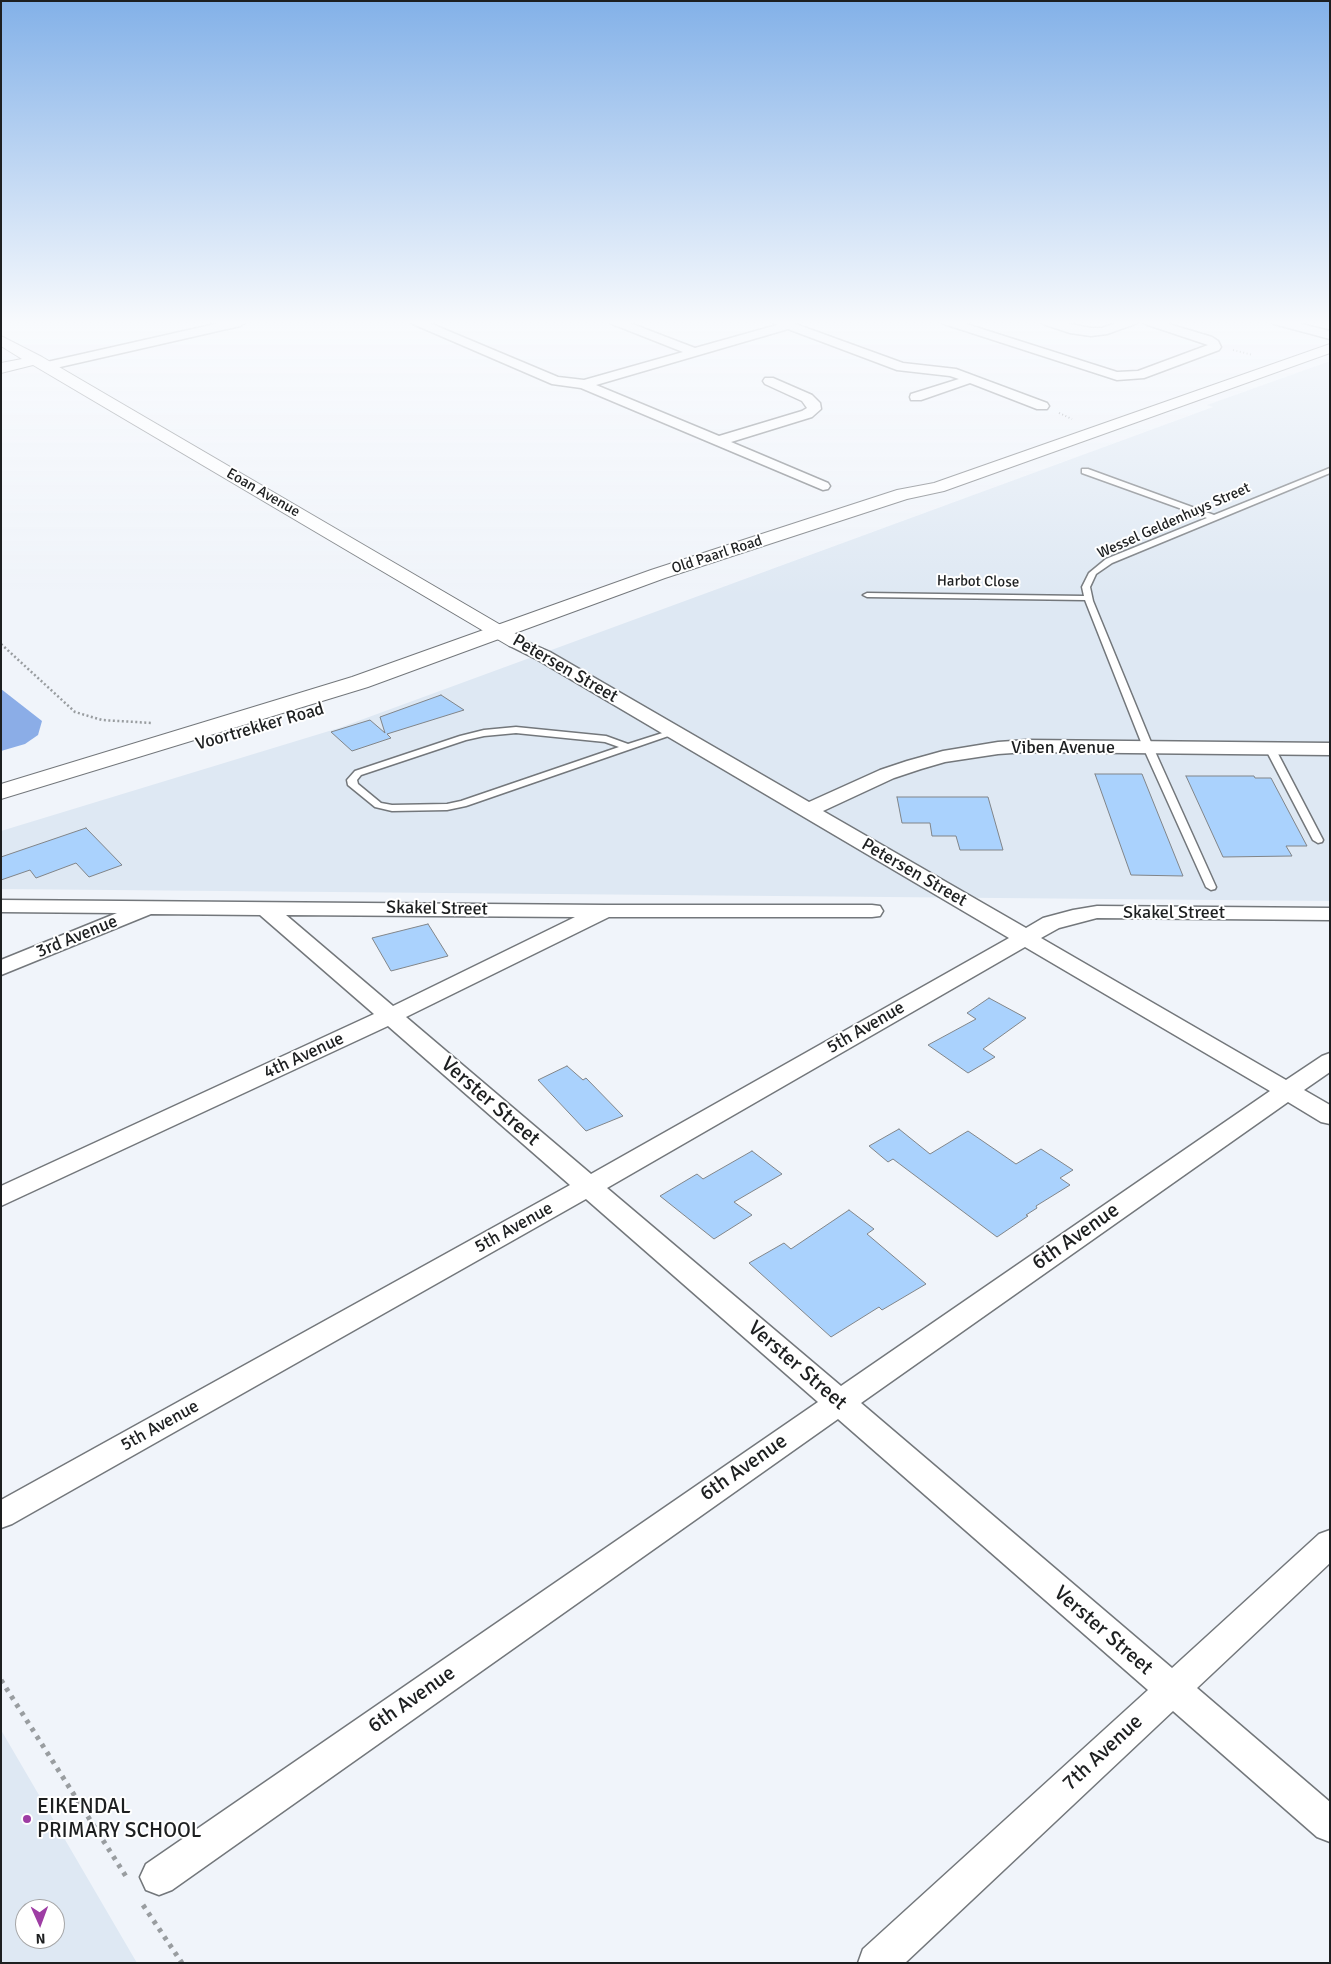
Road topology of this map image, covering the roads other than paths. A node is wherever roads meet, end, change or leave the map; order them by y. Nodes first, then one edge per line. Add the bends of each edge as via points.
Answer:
1 (128, 414) edge
2 (654, 414) edge
3 (807, 414) edge
4 (1146, 414) edge
5 (718, 441) junction
6 (1330, 470) edge
7 (1085, 471) dead end
8 (823, 486) dead end
9 (1214, 518) junction
10 (867, 595) dead end
11 (1088, 598) junction
12 (507, 636) junction
13 (674, 732) junction
14 (628, 747) junction
15 (1148, 747) junction
16 (1270, 748) junction
17 (1330, 749) edge
18 (1, 792) edge
19 (1, 802) edge
20 (808, 810) junction
21 (1318, 840) dead end
22 (1211, 887) dead end
23 (1, 906) edge
24 (264, 906) junction
25 (152, 907) junction
26 (605, 911) junction
27 (872, 911) dead end
28 (1330, 914) edge
29 (1024, 937) junction
30 (1, 968) edge
31 (390, 1016) junction
32 (1330, 1061) edge
33 (1286, 1091) junction
34 (1330, 1116) edge
35 (588, 1187) junction
36 (1, 1197) edge
37 (839, 1403) junction
38 (1, 1515) edge
39 (1330, 1543) edge
40 (1172, 1689) junction
41 (1330, 1825) edge
42 (149, 1888) road end
43 (877, 1963) edge

1 - 12 main road, Eoan Avenue
2 - 5 street
3 - 5 street
4 - 12 main road, Old Paarl Road via 938,488 894,497 658,574
5 - 8 street
6 - 9 lane, Wessel Geldenhuys Street
7 - 9 lane
9 - 11 lane, Wessel Geldenhuys Street via 1109,561 1088,581
10 - 11 lane, Harbot Close
11 - 15 lane
12 - 13 street, Petersen Street
12 - 18 main road, Voortrekker Road
12 - 19 main road, Voortrekker Road via 355,699
13 - 14 lane
13 - 20 street, Petersen Street
14 - 14 lane via 594,738 500,731 463,738 358,773 352,780 378,804 392,808 446,807
15 - 16 street, Viben Avenue
15 - 20 street, Viben Avenue via 1027,746 970,752 887,774
15 - 22 lane
16 - 17 street, Viben Avenue
16 - 21 lane
20 - 29 street, Petersen Street
23 - 25 street, Skakel Street
24 - 25 street, Skakel Street
24 - 26 street, Skakel Street
24 - 31 street, Verster Street
25 - 30 street, 3rd Avenue
26 - 27 street, Skakel Street
26 - 31 street, 4th Avenue
28 - 29 street, Skakel Street via 1097,912 1058,920
29 - 33 street, Petersen Street
29 - 35 street, 5th Avenue
31 - 35 street, Verster Street
31 - 36 street, 4th Avenue
32 - 33 street, 6th Avenue
33 - 34 street, Petersen Street
33 - 37 street, 6th Avenue
35 - 37 street, Verster Street
35 - 38 street, 5th Avenue
37 - 40 street, Verster Street
37 - 42 street, 6th Avenue
39 - 40 street, 7th Avenue
40 - 41 street, Verster Street
40 - 43 street, 7th Avenue

